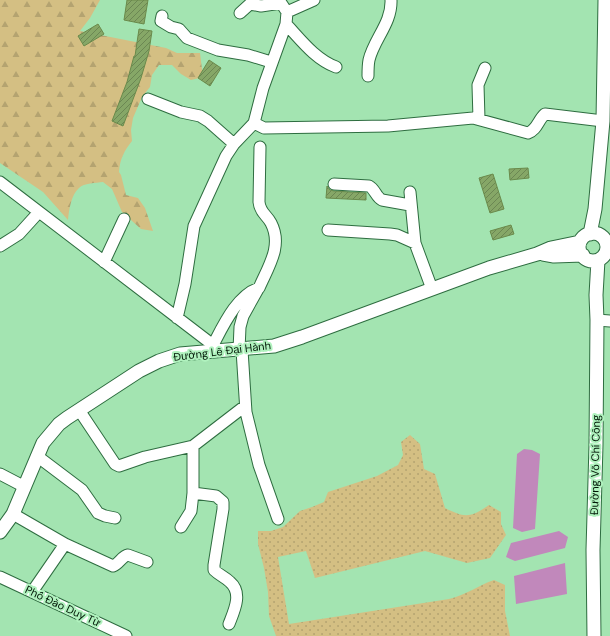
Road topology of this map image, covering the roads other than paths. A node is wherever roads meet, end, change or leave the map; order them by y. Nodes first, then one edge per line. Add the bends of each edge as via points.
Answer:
1 (314, 0) edge
2 (391, 0) edge
3 (605, 0) edge
4 (282, 5) edge
5 (240, 12) dead end
6 (162, 16) dead end
7 (286, 24) junction
8 (271, 62) junction
9 (336, 67) dead end
10 (485, 68) dead end
11 (368, 76) dead end
12 (148, 99) dead end
13 (479, 119) junction
14 (603, 121) junction
15 (254, 123) junction
16 (234, 144) junction
17 (260, 147) dead end
18 (0, 182) edge
19 (334, 184) dead end
20 (410, 192) dead end
21 (410, 205) junction
22 (39, 212) junction
23 (124, 219) dead end
24 (328, 230) dead end
25 (415, 243) junction
26 (0, 246) edge
27 (597, 247) edge
28 (104, 262) junction
29 (258, 288) junction
30 (432, 290) junction
31 (177, 318) junction
32 (603, 320) edge
33 (215, 348) junction
34 (241, 350) junction
35 (245, 406) junction
36 (79, 410) junction
37 (193, 446) junction
38 (38, 456) junction
39 (0, 474) edge
40 (25, 487) junction
41 (193, 493) junction
42 (13, 514) junction
43 (115, 518) dead end
44 (278, 519) dead end
45 (181, 527) dead end
46 (0, 532) edge
47 (65, 544) junction
48 (147, 562) dead end
49 (0, 577) edge
50 (32, 592) junction
51 (229, 624) dead end
52 (126, 636) edge
53 (594, 636) edge

1 - 4 street
2 - 11 street via 388,17 369,60
3 - 14 main road, Đường Võ Chí Công
4 - 5 street via 250,4
4 - 7 street
6 - 8 street via 163,23 179,29 187,38 218,50
7 - 8 street
7 - 9 street via 314,54
8 - 15 street
10 - 13 street via 478,85
12 - 16 street via 181,112 200,116
13 - 14 street via 528,133 535,129 545,114
13 - 15 street via 388,126 264,128
14 - 27 main road, Đường Võ Chí Công via 595,209
15 - 16 street
16 - 31 street via 221,164 194,226
17 - 29 street via 260,209 272,225 276,248
18 - 22 street
19 - 21 street via 369,186 382,200
20 - 21 street
21 - 25 street
22 - 26 street via 19,234
22 - 28 street
23 - 28 street
24 - 25 street via 397,235
25 - 30 street
27 - 30 main road, Đường Lê Đại Hành via 554,256 537,254 489,268
27 - 32 main road, Đường Võ Chí Công via 593,284
28 - 31 street
29 - 33 street via 245,296 227,319
29 - 34 street via 243,316 240,327
30 - 34 main road, Đường Lê Đại Hành via 274,346
31 - 33 street
32 - 53 main road, Đường Võ Chí Công via 593,550
33 - 34 main road, Đường Lê Đại Hành
33 - 36 main road, Đường Lê Đại Hành via 180,354 159,361
34 - 35 street
35 - 37 street
35 - 44 street via 259,465
36 - 37 street via 118,466
36 - 38 main road, Đường Lê Đại Hành via 58,424 44,442
37 - 41 street
38 - 40 main road, Đường Lê Đại Hành
38 - 43 street via 82,490 98,513
39 - 40 street
40 - 42 main road, Đường Lê Đại Hành
41 - 45 street via 191,511
41 - 51 street via 216,496 223,502 214,570 231,582 237,596
42 - 46 main road, Đường Lê Đại Hành
42 - 47 street
47 - 48 street via 112,566 128,555
47 - 50 street
49 - 50 street, Phố Đào Duy Từ
50 - 52 street, Phố Đào Duy Từ

